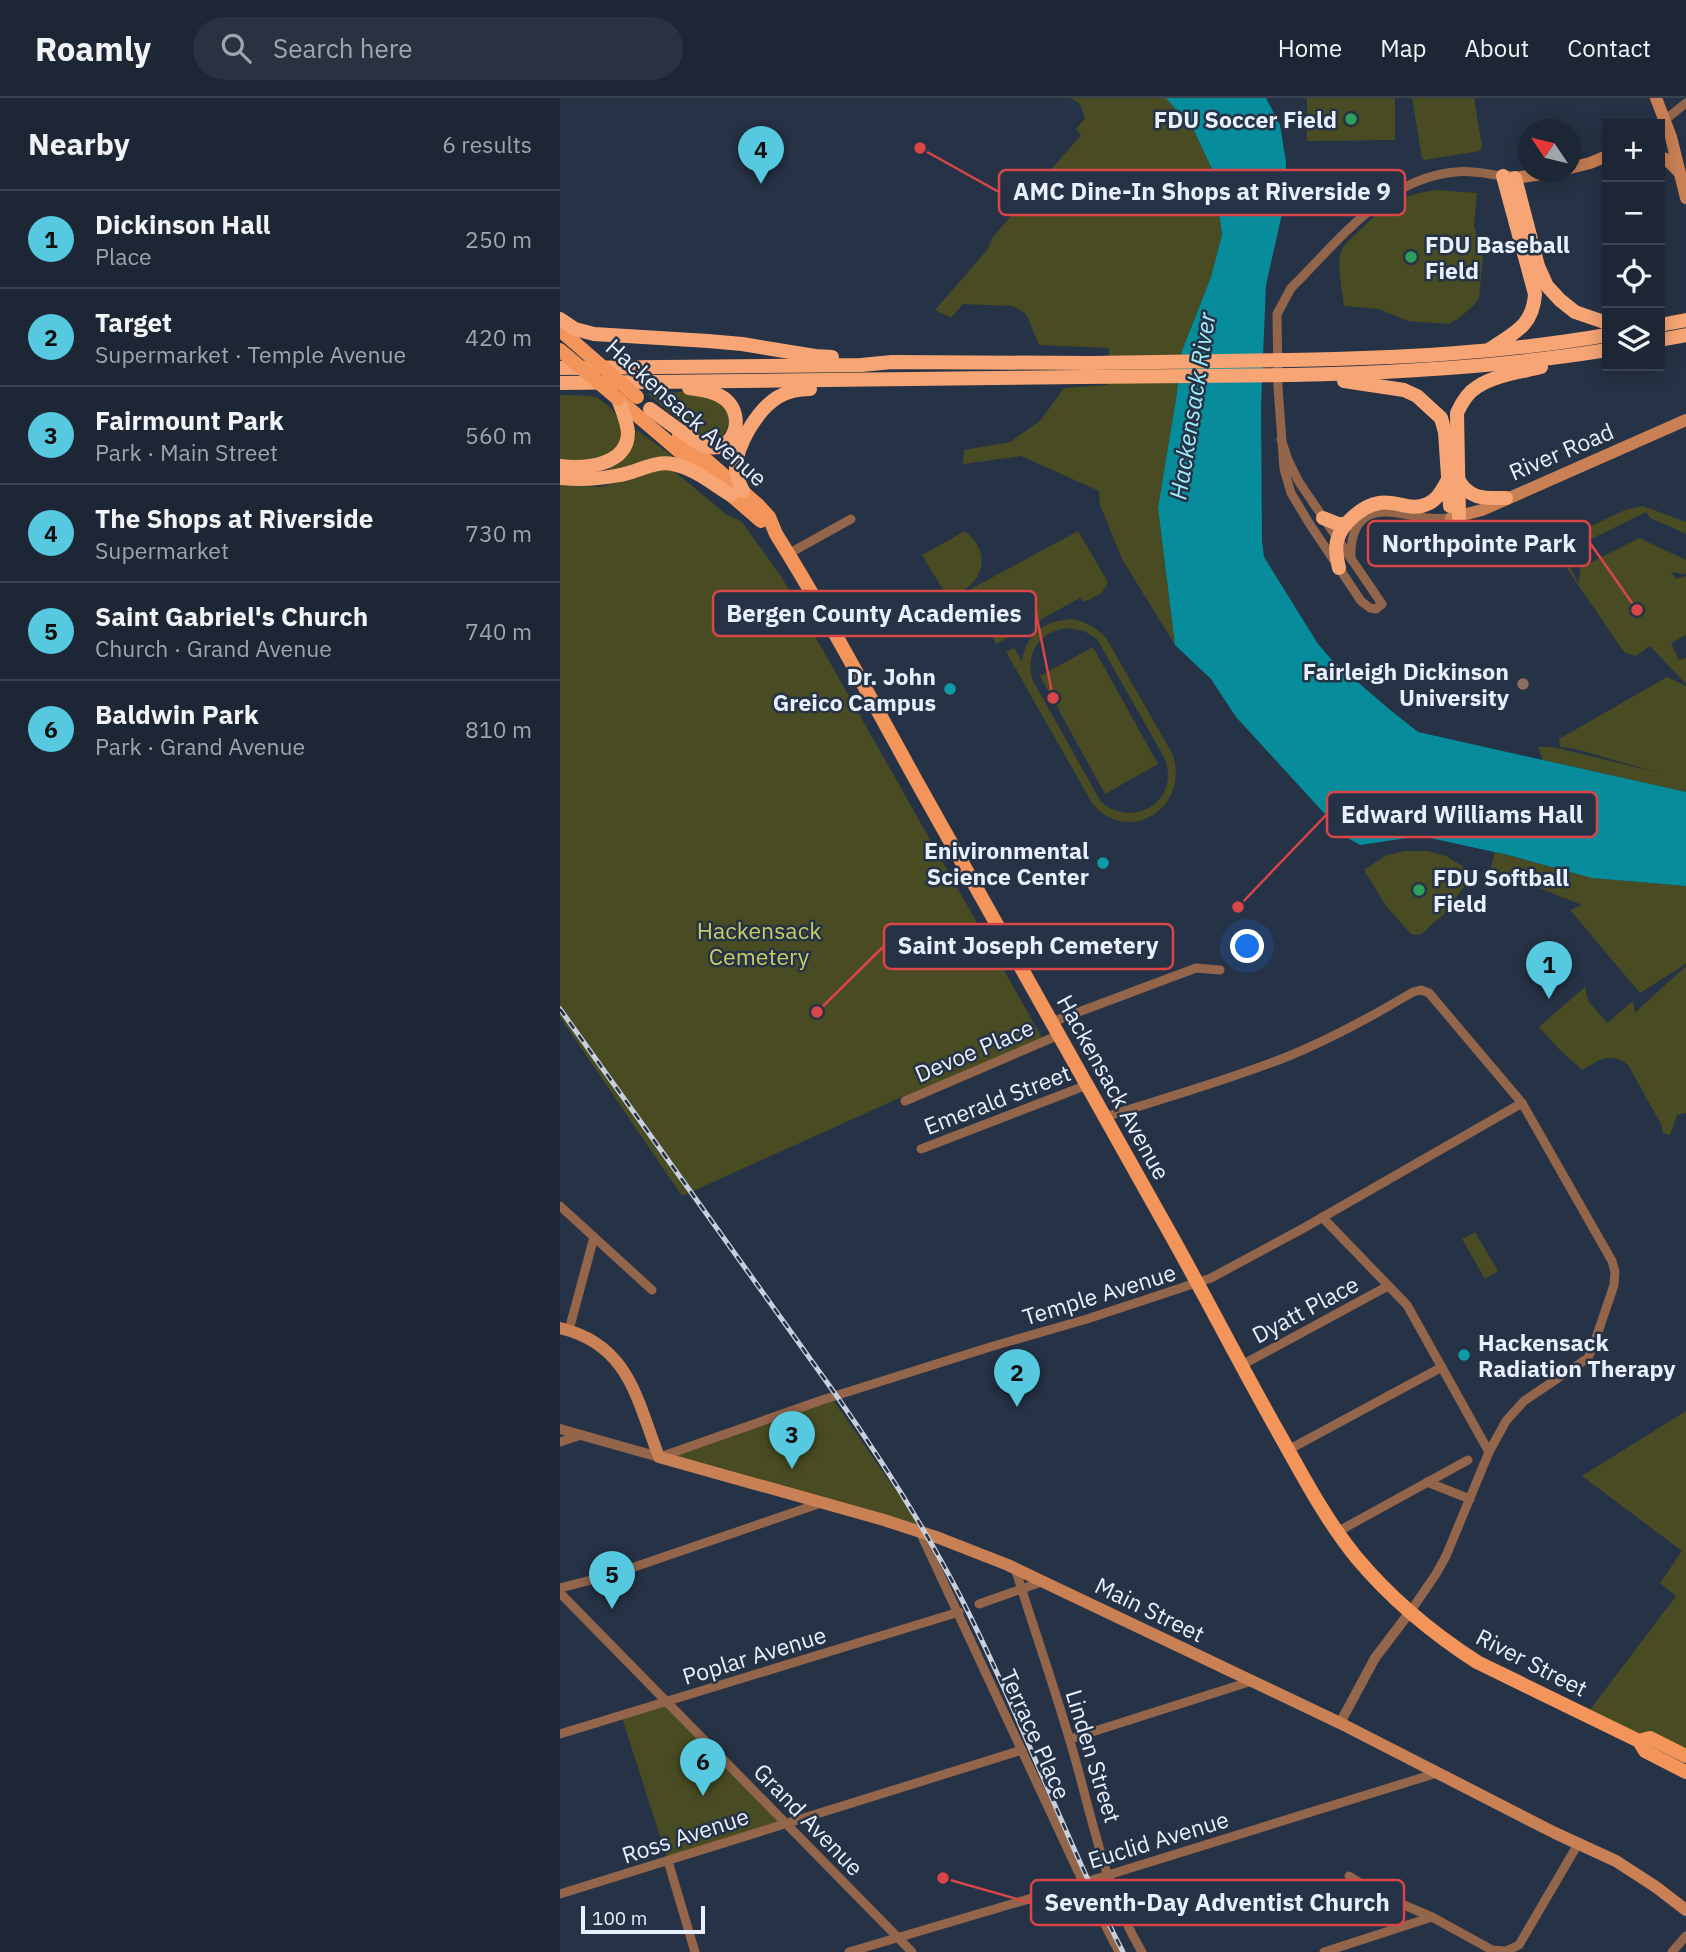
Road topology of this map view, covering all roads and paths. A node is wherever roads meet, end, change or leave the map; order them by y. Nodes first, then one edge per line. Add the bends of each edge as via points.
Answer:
1 (1656, 98) edge
2 (1686, 103) edge
3 (1661, 119) edge
4 (1665, 120) edge
5 (1665, 131) edge
6 (1602, 158) edge
7 (1665, 159) edge
8 (1581, 165) edge
9 (1679, 172) junction
10 (1518, 176) edge
11 (1509, 177) junction
12 (1686, 198) edge
13 (560, 319) edge
14 (1686, 320) edge
15 (1602, 321) edge
16 (1665, 324) edge
17 (560, 330) edge
18 (1686, 335) edge
19 (1602, 336) edge
20 (1665, 339) edge
21 (560, 350) edge
22 (1486, 351) junction
23 (1602, 351) edge
24 (1602, 351) edge
25 (891, 362) junction
26 (560, 368) edge
27 (1290, 368) junction
28 (861, 380) junction
29 (663, 382) junction
30 (564, 384) edge
31 (618, 399) junction
32 (650, 409) junction
33 (1686, 420) edge
34 (1282, 439) junction
35 (560, 466) edge
36 (560, 478) edge
37 (1453, 479) junction
38 (737, 493) junction
39 (1507, 498) junction
40 (1455, 517) junction
41 (1323, 518) junction
42 (851, 519) dead end
43 (1346, 524) junction
44 (1337, 539) junction
45 (788, 554) junction
46 (1345, 564) junction
47 (1220, 970) dead end
48 (1056, 1029) junction
49 (1087, 1085) junction
50 (905, 1101) dead end
51 (1522, 1102) junction
52 (1105, 1117) junction
53 (921, 1149) dead end
54 (560, 1206) edge
55 (1322, 1217) junction
56 (594, 1237) junction
57 (1198, 1283) junction
58 (1388, 1286) junction
59 (652, 1290) dead end
60 (564, 1329) edge
61 (1240, 1366) junction
62 (1442, 1367) junction
63 (560, 1429) edge
64 (581, 1435) junction
65 (560, 1442) edge
66 (1288, 1450) junction
67 (1489, 1452) junction
68 (659, 1457) junction
69 (1468, 1460) dead end
70 (1427, 1482) junction
71 (1470, 1499) junction
72 (823, 1502) junction
73 (920, 1532) junction
74 (1337, 1532) junction
75 (1015, 1568) junction
76 (1044, 1581) junction
77 (1021, 1589) junction
78 (560, 1591) edge
79 (979, 1604) dead end
80 (959, 1612) junction
81 (1409, 1612) junction
82 (1252, 1681) junction
83 (667, 1701) junction
84 (1340, 1723) junction
85 (560, 1734) edge
86 (1070, 1739) junction
87 (1639, 1741) junction
88 (1022, 1750) junction
89 (1686, 1756) edge
90 (1686, 1772) edge
91 (1437, 1773) junction
92 (786, 1823) junction
93 (1578, 1844) junction
94 (668, 1861) junction
95 (1108, 1875) junction
96 (1349, 1876) dead end
97 (1083, 1882) junction
98 (560, 1894) edge
99 (1686, 1910) edge
100 (1432, 1917) junction
101 (1686, 1936) edge
102 (898, 1937) junction
103 (1492, 1951) edge
104 (695, 1952) edge
105 (849, 1952) edge
106 (912, 1952) edge
107 (1119, 1952) edge
108 (1142, 1952) edge
109 (1324, 1952) edge
110 (1672, 1952) edge

1 - 3 main road
2 - 4 street
5 - 9 main road
6 - 8 main road
7 - 9 main road
9 - 12 main road
10 - 11 main road
11 - 15 highway via 1547,286 1575,312
11 - 22 highway via 1535,304 1524,326
11 - 34 street via 1456,172 1399,190 1367,212 1291,288 1278,314
13 - 25 highway via 594,334 708,341 815,356 882,357
14 - 16 highway
17 - 32 main road, Hackensack Avenue, bridge
18 - 20 highway
19 - 22 highway
21 - 31 main road, Hackensack Avenue, bridge
22 - 27 highway
23 - 27 highway via 1374,373
24 - 37 highway via 1475,387 1457,413
25 - 26 highway
25 - 27 highway, bridge
27 - 28 highway, bridge
27 - 37 highway via 1417,396 1441,418
28 - 29 highway
28 - 38 highway via 792,391 766,407 749,430 739,456
29 - 30 highway
29 - 32 highway via 710,392 727,401 737,417 735,431 720,445 705,446
31 - 35 highway via 628,431 617,454 594,466
31 - 38 main road, Hackensack Avenue
32 - 38 main road, Hackensack Avenue
33 - 39 main road, River Road
34 - 41 street via 1299,482
34 - 46 street via 1291,492 1308,523
36 - 38 highway via 592,480 672,463
37 - 39 highway via 1483,498
37 - 40 highway
37 - 43 highway via 1430,503 1420,507 1380,503
38 - 45 main road, Hackensack Avenue via 776,534
39 - 40 main road, River Road
40 - 46 street via 1374,514 1356,527
41 - 43 highway
41 - 44 street
42 - 45 street
43 - 44 highway
44 - 46 highway via 1336,553
45 - 48 main road, Hackensack Avenue
46 - 46 street via 1382,604 1376,609 1361,601
47 - 48 street, Devoe Place via 1196,968
48 - 49 main road, Hackensack Avenue
48 - 50 street, Devoe Place
49 - 52 main road, Hackensack Avenue
49 - 53 street, Emerald Street
51 - 52 street via 1429,993 1421,990 1283,1058
51 - 55 street, Temple Avenue
51 - 67 street via 1612,1261 1614,1285 1588,1358 1516,1408
52 - 57 main road, Hackensack Avenue
54 - 56 street
55 - 57 street, Temple Avenue
55 - 58 street
56 - 59 street
56 - 60 street
57 - 61 main road, Hackensack Avenue
57 - 68 street, Temple Avenue via 822,1400
58 - 61 street, Dyatt Place
58 - 62 street via 1407,1305
60 - 68 main road via 605,1349 623,1369
61 - 66 main road, Hackensack Avenue
62 - 66 street
62 - 67 street
63 - 64 street, Main Street
64 - 65 street
64 - 68 street, Main Street
66 - 74 main road, Hackensack Avenue
67 - 71 street
68 - 72 main road, Main Street
69 - 70 street
70 - 71 street
70 - 74 street
71 - 81 street via 1446,1558
72 - 73 main road, Main Street
72 - 78 street
73 - 75 main road, Main Street
73 - 80 street, Terrace Place
74 - 81 main road, Hackensack Avenue
75 - 76 main road, Main Street
75 - 77 street, Linden Street
76 - 77 street
76 - 82 main road, Main Street
77 - 79 street
77 - 86 street, Linden Street
78 - 83 street, Grand Avenue
80 - 83 street, Poplar Avenue
80 - 88 street, Terrace Place
81 - 84 street via 1375,1658
81 - 87 main road, River Street via 1477,1662
82 - 84 main road, Main Street
82 - 86 street
83 - 85 street, Poplar Avenue
83 - 92 street, Grand Avenue
84 - 91 main road, Main Street
86 - 95 street, Linden Street
87 - 89 main road, River Street via 1650,1738
87 - 90 main road, River Street via 1645,1751
88 - 92 street, Ross Avenue
88 - 97 street, Terrace Place
91 - 93 main road, Main Street
91 - 95 street, Euclid Avenue
92 - 94 street, Ross Avenue
92 - 102 street, Grand Avenue
93 - 99 main road, Main Street via 1636,1873
93 - 103 street via 1519,1945
94 - 98 street, Ross Avenue
94 - 104 street
95 - 97 street, Euclid Avenue
95 - 108 street, Linden Street
96 - 100 street
97 - 102 street, Euclid Avenue
97 - 107 street, Terrace Place
100 - 103 street
100 - 109 street
101 - 110 street
102 - 105 street, Euclid Avenue
102 - 106 street, Grand Avenue

